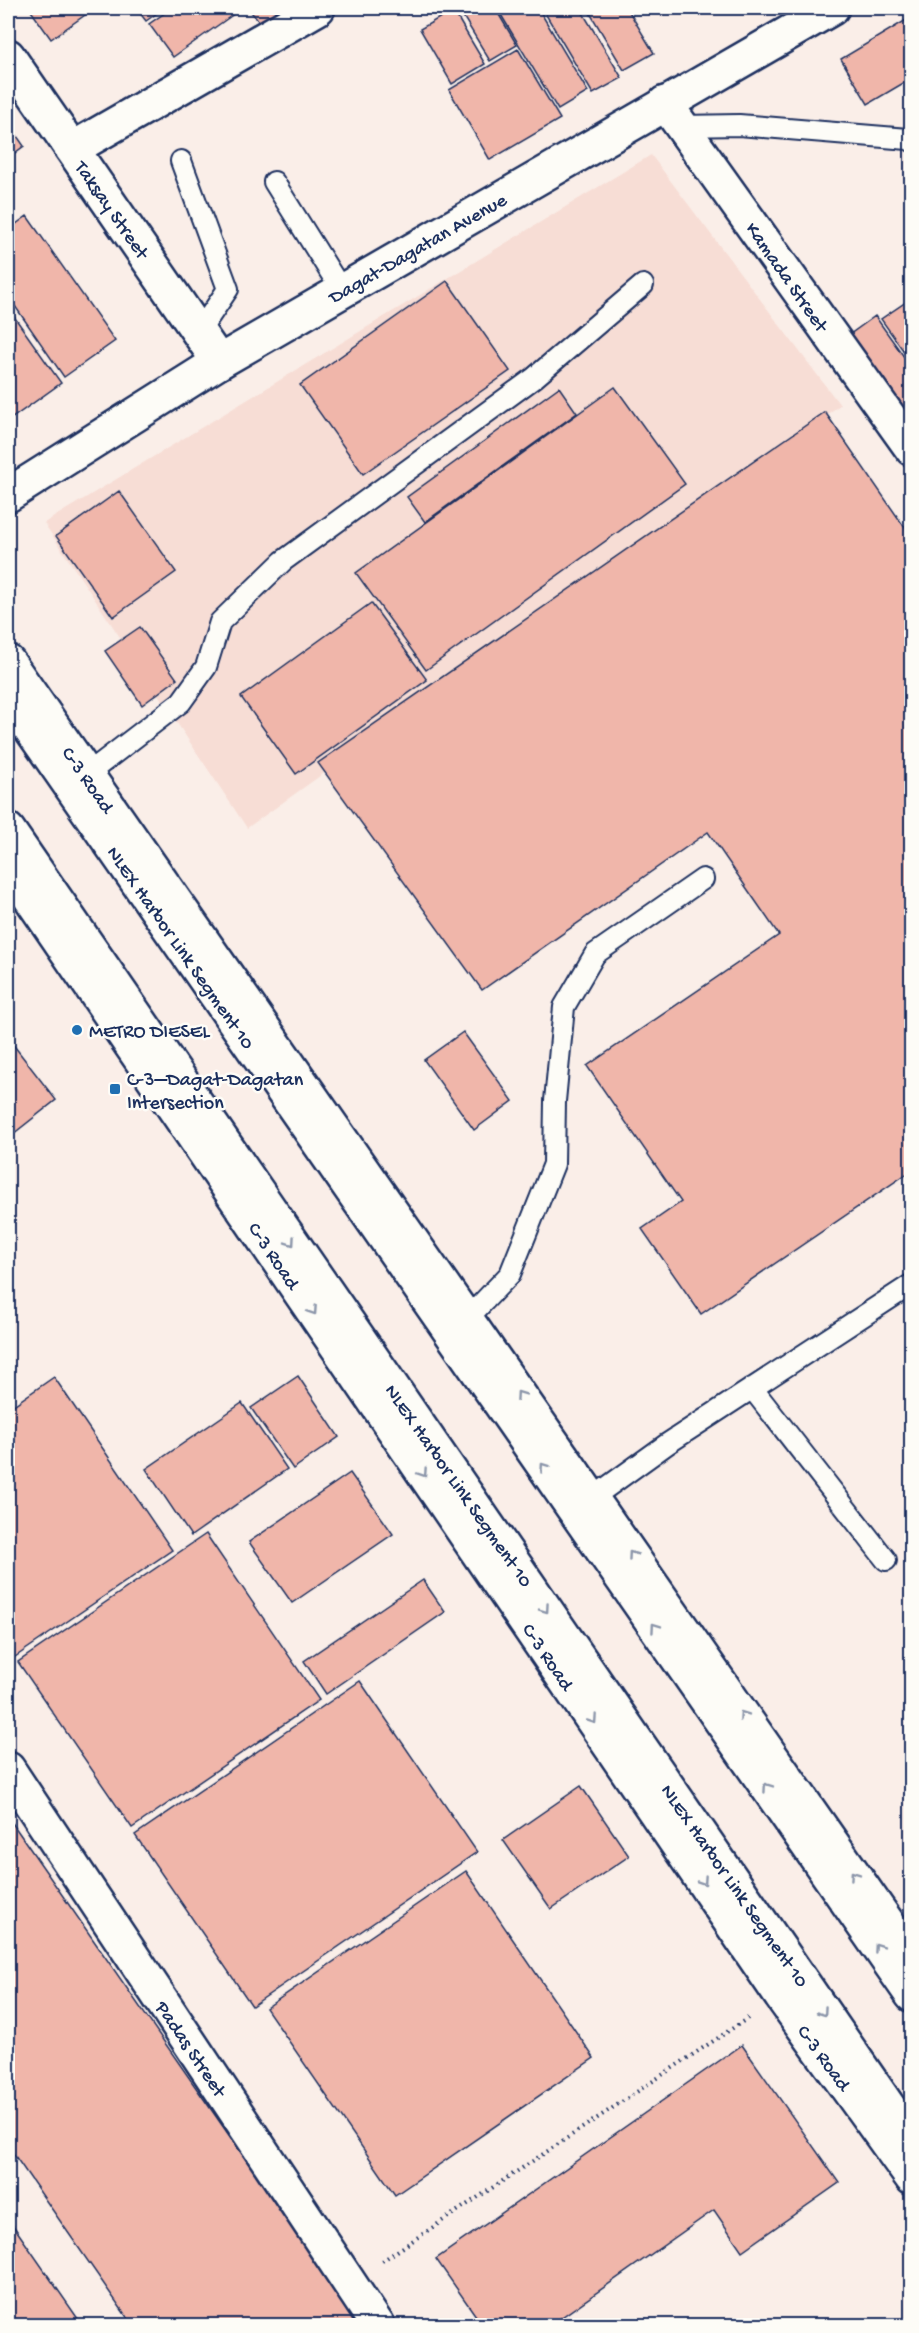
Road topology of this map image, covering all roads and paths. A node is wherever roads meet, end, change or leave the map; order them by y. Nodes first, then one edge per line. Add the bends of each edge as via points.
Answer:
1 (318, 8) edge
2 (832, 8) edge
3 (8, 56) edge
4 (673, 114) junction
5 (910, 139) edge
6 (72, 149) junction
7 (181, 161) dead end
8 (274, 182) dead end
9 (644, 285) dead end
10 (342, 291) junction
11 (199, 332) junction
12 (219, 362) junction
13 (912, 449) edge
14 (8, 495) edge
15 (8, 662) edge
16 (8, 696) edge
17 (86, 775) junction
18 (8, 830) edge
19 (8, 864) edge
20 (703, 879) dead end
21 (912, 1284) edge
22 (467, 1319) junction
23 (752, 1388) junction
24 (592, 1498) junction
25 (886, 1560) dead end
26 (8, 1769) edge
27 (912, 1958) edge
28 (912, 1995) edge
29 (781, 1996) junction
30 (912, 2140) edge
31 (912, 2178) edge
32 (348, 2284) junction
33 (378, 2325) edge

1 - 6 main road
2 - 4 main road, Dagat-Dagatan Avenue
3 - 6 main road, Taksay Street
4 - 5 lane via 739,125
4 - 10 main road, Dagat-Dagatan Avenue
4 - 13 main road, Kamada Street
6 - 11 main road, Taksay Street
7 - 11 lane via 228,289
8 - 10 lane
9 - 17 lane via 534,378 282,561 220,622 206,667 181,702
10 - 12 main road, Dagat-Dagatan Avenue
11 - 12 main road, Taksay Street
12 - 14 main road, Dagat-Dagatan Avenue
15 - 17 main road, C-3 Road
28 -> 16 main road, NLEX Harbor Link Segment 10
17 - 22 main road, C-3 Road
18 -> 30 main road, NLEX Harbor Link Segment 10
19 -> 29 main road, C-3 Road
20 - 22 lane via 595,954 564,1007 555,1101 554,1164 510,1274
21 - 23 lane
24 -> 22 main road, C-3 Road
23 - 24 lane
23 - 25 lane
27 -> 24 main road, C-3 Road
26 - 32 main road, Padas Street
29 - 31 main road, C-3 Road
29 - 32 path
32 - 33 main road, Padas Street

